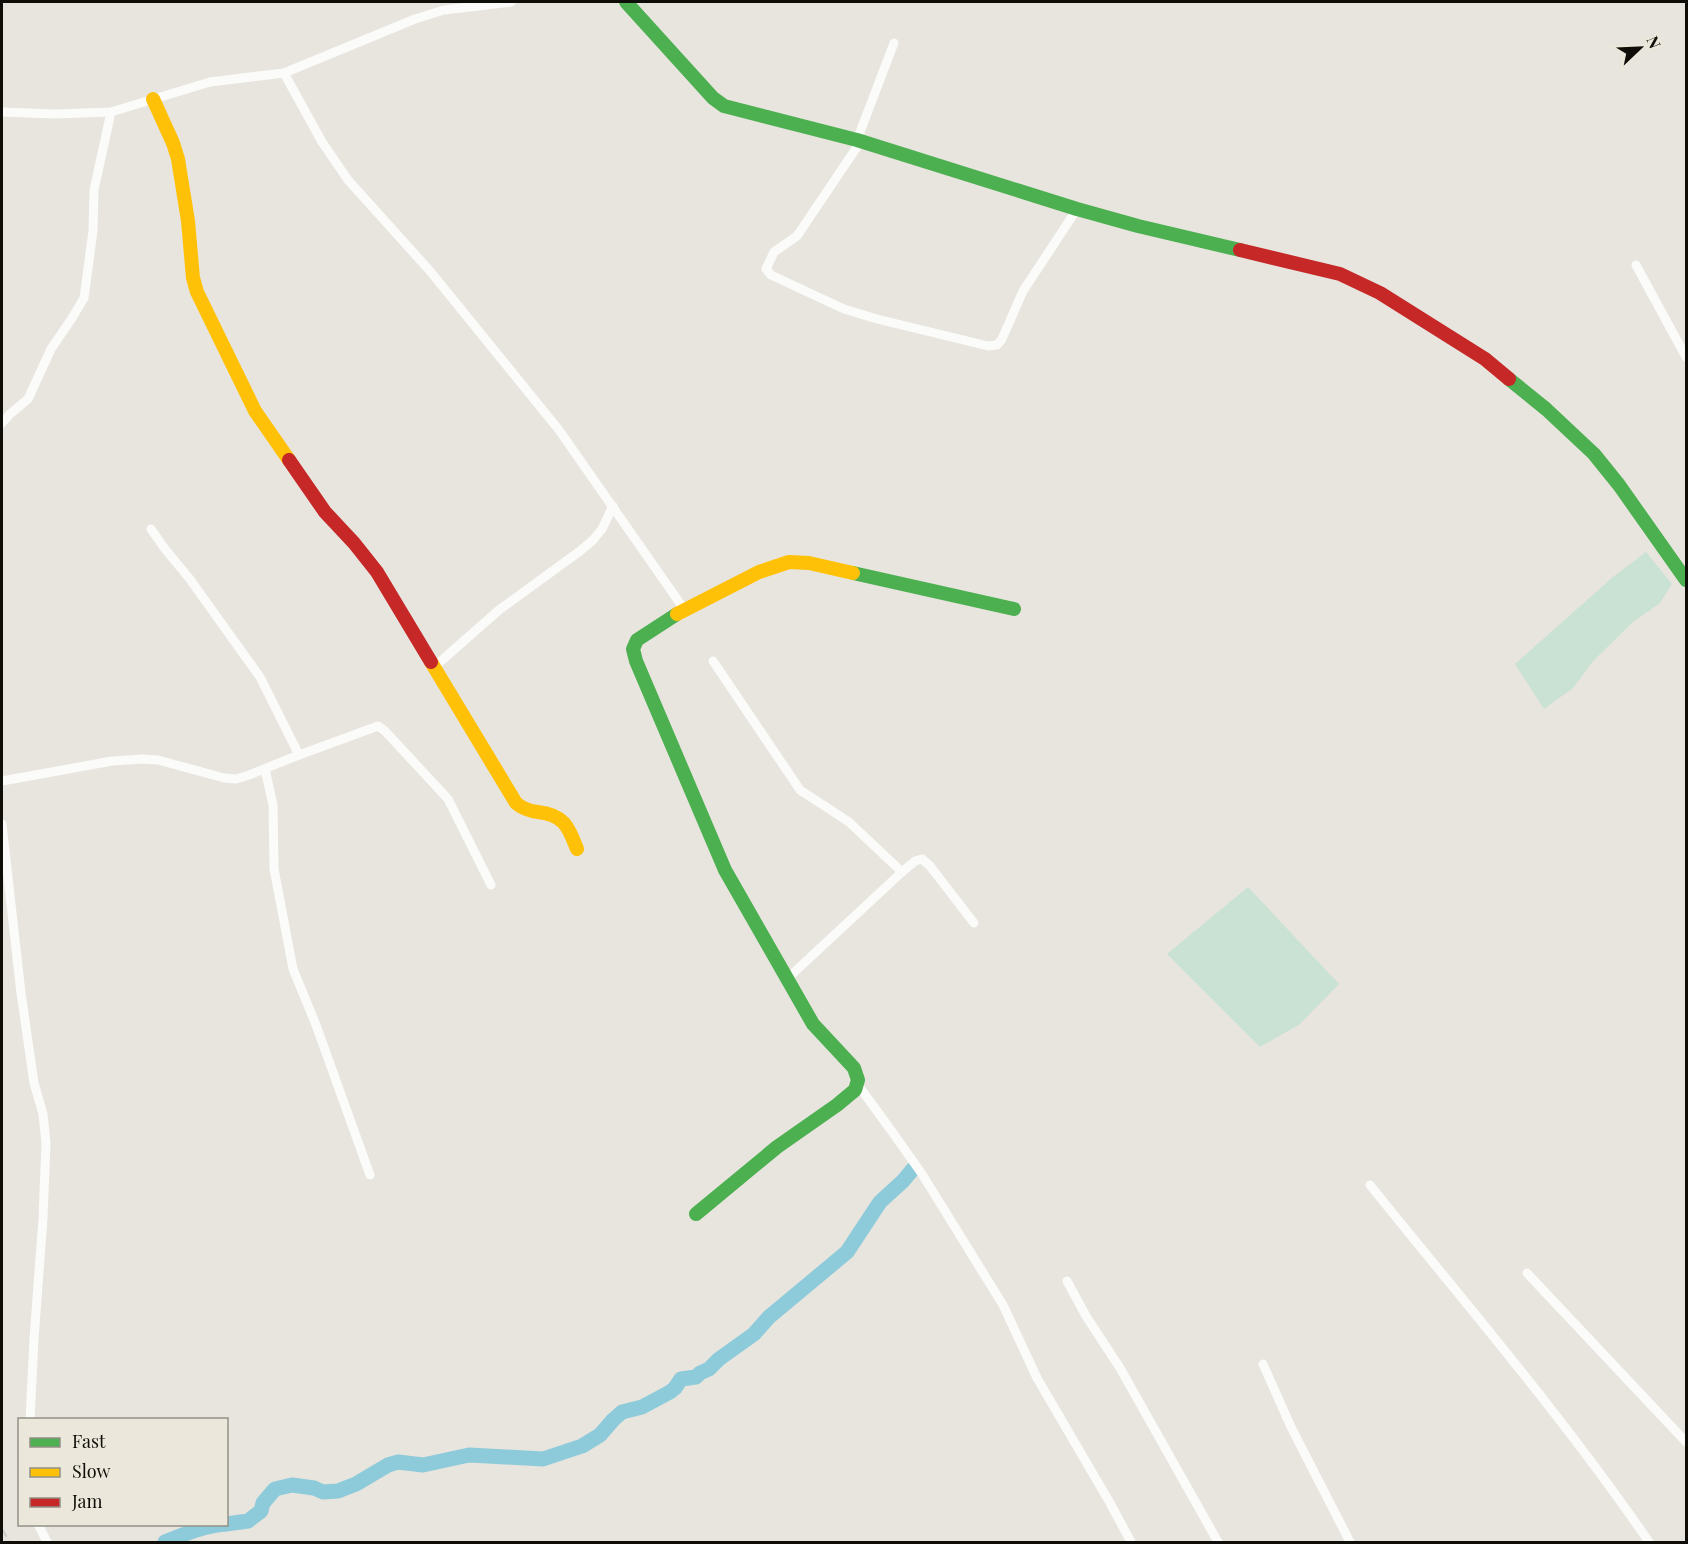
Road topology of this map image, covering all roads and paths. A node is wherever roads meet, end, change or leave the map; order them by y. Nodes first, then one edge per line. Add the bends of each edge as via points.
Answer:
1 (511, 2) edge
2 (626, 2) edge
3 (894, 43) dead end
4 (284, 73) junction
5 (153, 99) junction
6 (111, 111) junction
7 (2, 112) edge
8 (859, 141) junction
9 (1077, 209) junction
10 (1636, 265) dead end
11 (1686, 357) edge
12 (2, 423) edge
13 (613, 506) junction
14 (151, 529) dead end
15 (1686, 580) edge
16 (684, 609) junction
17 (1014, 609) dead end
18 (713, 661) dead end
19 (434, 668) junction
20 (299, 754) junction
21 (265, 770) junction
22 (2, 781) edge
23 (2, 824) edge
24 (577, 849) dead end
25 (902, 872) junction
26 (491, 885) dead end
27 (974, 923) dead end
28 (788, 978) junction
29 (858, 1085) junction
30 (370, 1175) dead end
31 (1370, 1185) dead end
32 (696, 1214) dead end
33 (1527, 1273) dead end
34 (1067, 1281) dead end
35 (1263, 1364) dead end
36 (30, 1418) edge
37 (1686, 1442) edge
38 (39, 1526) edge
39 (47, 1542) edge
40 (1131, 1542) edge
41 (1218, 1542) edge
42 (1350, 1542) edge
43 (1649, 1542) edge

1 - 4 street via 444,10 415,19
2 - 8 street via 724,106
3 - 8 street
4 - 5 street via 210,82
4 - 13 street via 348,180 430,271 559,430
5 - 6 street
5 - 19 street via 178,159 197,292 250,400 325,512 376,572
6 - 7 street
6 - 12 street via 94,190 84,298 51,349 28,399
8 - 9 street
8 - 9 street via 797,236 774,252 766,269 771,275 844,309 988,346 997,345 1031,276
9 - 15 street via 1340,274 1380,293 1485,359 1546,409 1619,485
10 - 11 street
13 - 16 street
13 - 19 street via 593,540 499,610
14 - 20 street via 260,677
16 - 17 street via 759,572 798,561
16 - 28 street via 637,640 633,656 725,870
18 - 25 street via 800,790 849,822
19 - 24 street via 516,803 524,810 546,811 561,818
20 - 21 street
20 - 26 street via 373,727 381,728 448,799
21 - 22 street via 224,778 158,760 112,760
21 - 30 street via 273,805 274,869 292,969
23 - 36 street via 21,993 46,1143
25 - 27 street via 918,860 925,861
25 - 28 street
28 - 29 street via 813,1024 854,1068
29 - 32 street
29 - 40 street via 922,1174 1003,1305 1037,1378
31 - 43 street via 1567,1430
33 - 37 street
34 - 41 street
35 - 42 street
38 - 39 street

